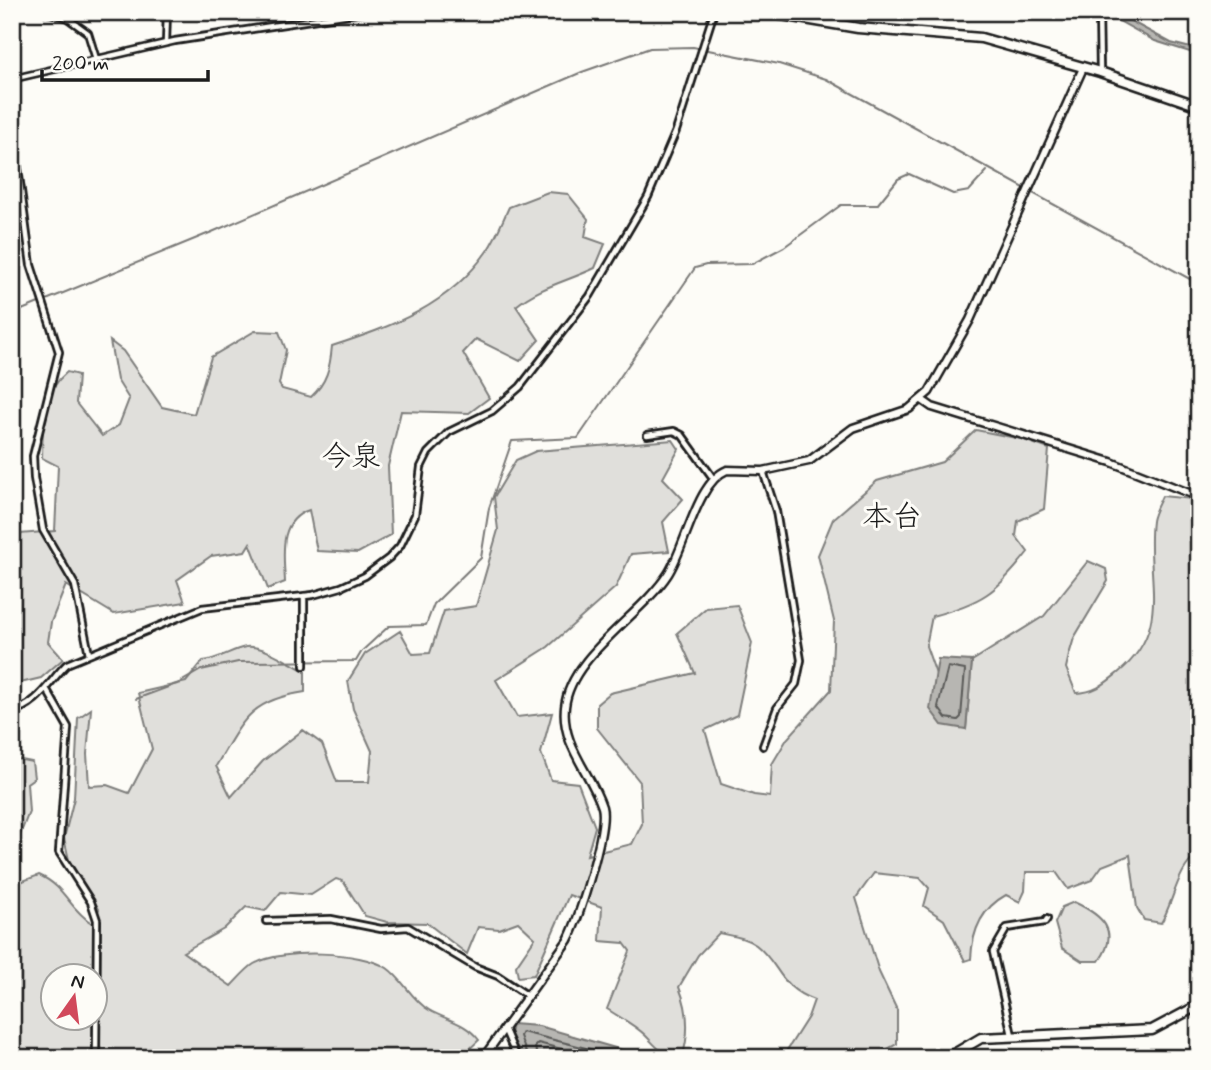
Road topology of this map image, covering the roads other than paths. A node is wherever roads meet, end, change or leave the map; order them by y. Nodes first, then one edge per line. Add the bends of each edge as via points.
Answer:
1 (46, 12) edge
2 (167, 12) edge
3 (363, 12) edge
4 (714, 12) edge
5 (764, 12) edge
6 (1099, 12) edge
7 (338, 14) edge
8 (166, 43) junction
9 (96, 59) junction
10 (1083, 68) junction
11 (1100, 72) junction
12 (12, 79) edge
13 (1199, 106) edge
14 (12, 124) edge
15 (15, 173) edge
16 (922, 400) junction
17 (647, 435) dead end
18 (762, 471) junction
19 (713, 478) junction
20 (1199, 497) edge
21 (304, 596) junction
22 (89, 653) junction
23 (304, 666) dead end
24 (47, 690) junction
25 (12, 711) edge
26 (763, 746) dead end
27 (1047, 919) dead end
28 (266, 921) dead end
29 (528, 996) junction
30 (1199, 1005) edge
31 (504, 1028) junction
32 (1012, 1036) junction
33 (96, 1058) edge
34 (483, 1058) edge
35 (517, 1058) edge
36 (947, 1058) edge

1 - 9 street via 66,17 88,33
2 - 8 street
3 - 7 street
4 - 21 street via 676,131 648,197 578,313 520,387 492,411 449,432 428,453 421,467 415,515 394,552 357,580
5 - 10 main road via 858,28 981,38
6 - 11 street
7 - 8 street
8 - 9 street
9 - 12 street
10 - 11 main road
10 - 16 street via 964,333
11 - 13 main road
14 - 15 street
15 - 22 street via 31,265 59,352 33,456 34,478 43,530 75,585
16 - 18 street via 899,414 853,428 810,461
16 - 20 street via 932,407 1111,462
17 - 19 street via 674,430 682,435
18 - 19 street via 727,470
18 - 26 street via 776,511 801,660 796,684 777,708
19 - 29 street via 667,576 573,679 565,722 569,740 602,807 602,829 576,924
21 - 22 street via 202,608
21 - 23 street
22 - 24 street via 67,664
24 - 25 street
24 - 33 street via 68,727 59,852 97,919
27 - 32 street via 1007,928 993,952
28 - 29 street via 339,919 381,929 408,928
29 - 31 street
30 - 32 main road via 1152,1030
31 - 34 street
31 - 35 street
32 - 36 main road via 981,1038

